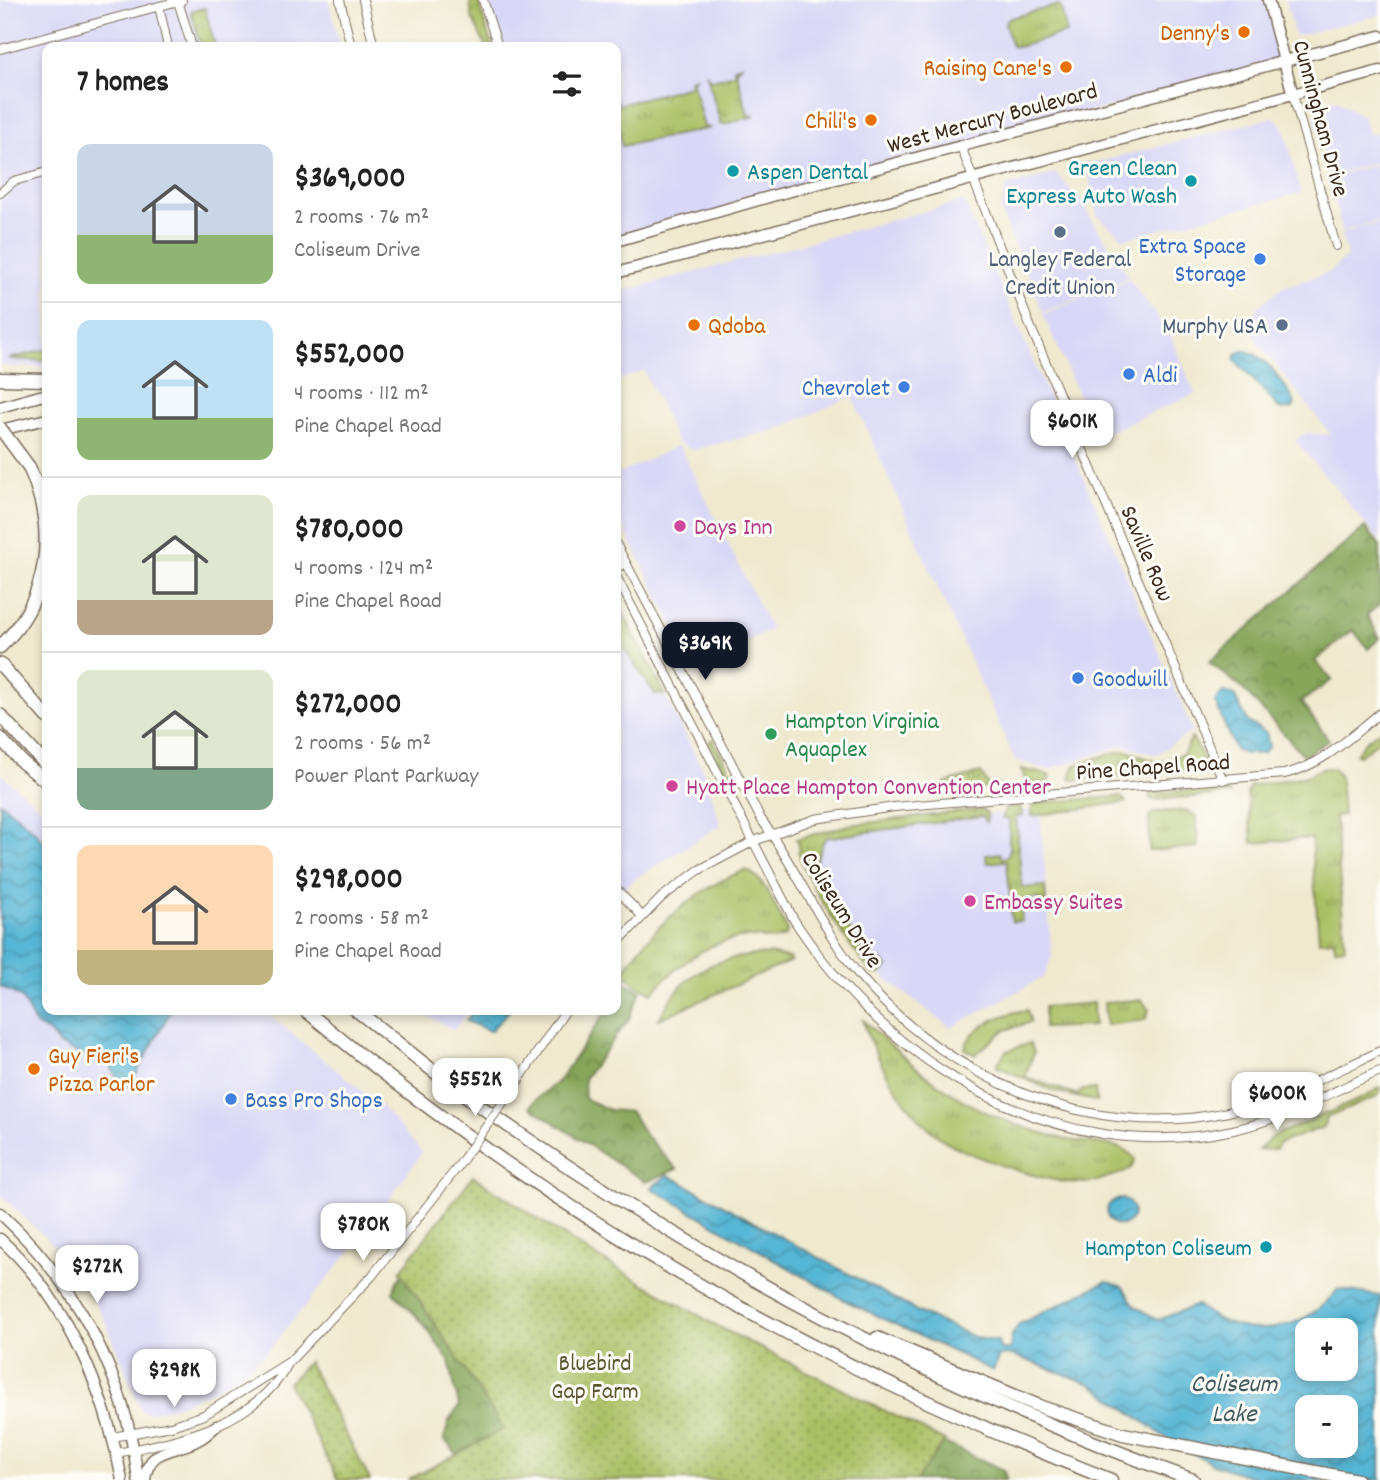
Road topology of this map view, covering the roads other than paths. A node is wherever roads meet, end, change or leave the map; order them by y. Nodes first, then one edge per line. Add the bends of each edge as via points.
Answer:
1 (340, 0) edge
2 (363, 0) edge
3 (483, 0) edge
4 (1268, 0) edge
5 (180, 1) edge
6 (168, 2) edge
7 (159, 6) junction
8 (1380, 36) edge
9 (167, 42) edge
10 (191, 42) edge
11 (350, 42) edge
12 (373, 42) edge
13 (496, 42) edge
14 (0, 49) edge
15 (1284, 62) junction
16 (1380, 71) edge
17 (1293, 94) junction
18 (961, 147) junction
19 (42, 173) edge
20 (971, 178) junction
21 (0, 192) edge
22 (621, 239) edge
23 (1336, 246) dead end
24 (621, 272) edge
25 (0, 379) edge
26 (42, 380) edge
27 (42, 395) edge
28 (0, 407) edge
29 (42, 419) edge
30 (0, 429) edge
31 (42, 505) edge
32 (621, 554) edge
33 (626, 563) junction
34 (621, 566) edge
35 (42, 573) edge
36 (621, 586) edge
37 (0, 647) edge
38 (0, 664) edge
39 (42, 711) edge
40 (1380, 713) edge
41 (0, 715) edge
42 (0, 738) edge
43 (42, 761) edge
44 (42, 778) edge
45 (1223, 780) junction
46 (772, 834) junction
47 (754, 841) junction
48 (621, 894) edge
49 (642, 916) junction
50 (621, 939) edge
51 (312, 1015) edge
52 (362, 1015) edge
53 (563, 1015) edge
54 (1380, 1051) edge
55 (1380, 1071) edge
56 (0, 1213) edge
57 (0, 1239) edge
58 (792, 1302) junction
59 (289, 1362) junction
60 (216, 1426) junction
61 (130, 1434) junction
62 (113, 1437) junction
63 (133, 1450) junction
64 (117, 1453) junction
65 (1082, 1468) junction
66 (122, 1480) edge
67 (138, 1480) edge
68 (145, 1480) edge
69 (1104, 1480) edge
70 (1111, 1480) edge
71 (1193, 1480) edge
72 (1357, 1480) edge

1 - 11 street
2 - 12 street
3 - 13 street
4 - 15 main road, Cunningham Drive
5 - 6 street
5 - 10 street
6 - 7 street
7 - 9 street
7 - 14 street
8 - 15 main road, West Mercury Boulevard
15 - 17 main road, Cunningham Drive
15 - 18 main road, West Mercury Boulevard
16 - 17 main road
17 - 20 main road
17 - 23 street, Cunningham Drive
18 - 20 street, Saville Row
18 - 22 main road, West Mercury Boulevard
19 - 21 street via 14,181
20 - 24 main road
20 - 45 street, Saville Row
25 - 26 highway
27 - 28 main road
29 - 30 main road
30 - 31 highway, bridge via 29,467
32 - 33 street, Coliseum Drive
33 - 34 street
33 - 46 street, Coliseum Drive
35 - 37 highway, bridge via 24,618
36 - 47 street, Coliseum Drive
38 - 39 highway
40 - 45 street, Pine Chapel Road via 1308,767 1275,776
41 - 43 highway
42 - 44 highway
45 - 46 street, Pine Chapel Road via 872,810 815,819
46 - 47 street, Pine Chapel Road
46 - 54 street, Coliseum Drive via 839,947 888,1007 961,1062 1043,1101 1123,1118 1202,1116 1258,1103
47 - 49 street, Pine Chapel Road via 685,879
47 - 55 street, Coliseum Drive via 800,929 862,1007 932,1065 1022,1113 1113,1136 1204,1136 1268,1120
48 - 49 street
49 - 50 street, Pine Chapel Road
51 - 65 highway via 491,1152 667,1267 871,1377
52 - 58 highway via 471,1100 557,1159 717,1261
53 - 59 street, bridge via 457,1168 388,1256
56 - 61 main road via 34,1246 81,1309 118,1389
57 - 62 main road via 23,1262 66,1323 89,1368
58 - 71 highway via 1002,1405
58 - 72 highway via 1044,1408 1152,1442
59 - 60 street via 279,1382
59 - 61 street via 204,1415
60 - 63 street
60 - 68 main road via 197,1441 159,1453 149,1464
61 - 62 street
61 - 63 main road
62 - 64 main road
63 - 64 street
63 - 67 main road
64 - 66 main road
65 - 69 highway
65 - 70 highway

